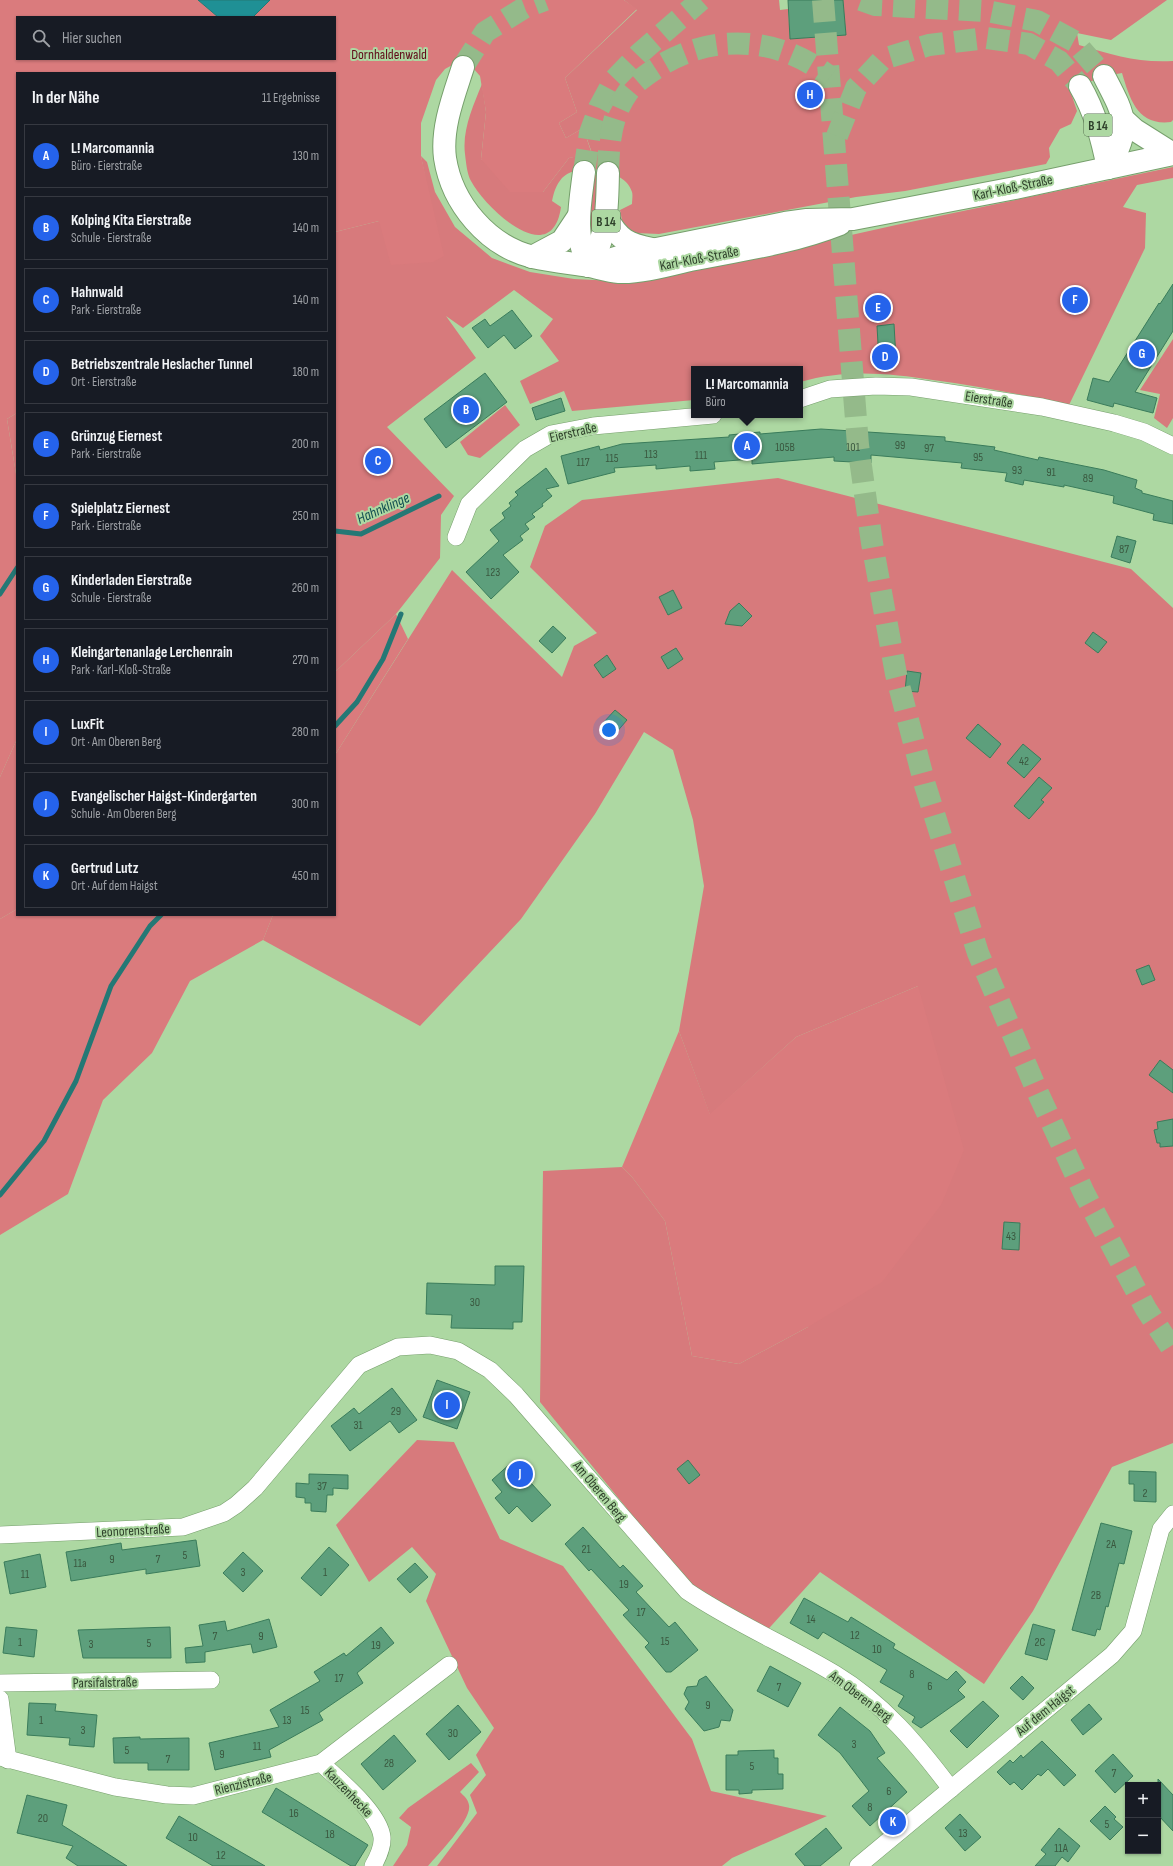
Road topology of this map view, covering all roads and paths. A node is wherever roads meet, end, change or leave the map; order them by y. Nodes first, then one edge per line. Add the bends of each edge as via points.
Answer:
1 (463, 67) tunnel mouth
2 (1104, 76) tunnel mouth
3 (1080, 86) tunnel mouth
4 (1123, 119) junction
5 (1173, 154) edge
6 (1108, 168) junction
7 (584, 172) tunnel mouth
8 (608, 173) tunnel mouth
9 (578, 217) junction
10 (606, 218) junction
11 (853, 218) junction
12 (652, 249) junction
13 (532, 257) junction
14 (589, 266) junction
15 (803, 398) edge
16 (691, 417) edge
17 (1173, 446) edge
18 (456, 537) dead end
19 (255, 1488) joint
20 (1173, 1514) edge
21 (0, 1535) edge
22 (449, 1665) dead end
23 (211, 1680) dead end
24 (0, 1683) edge
25 (0, 1699) edge
26 (2, 1762) edge
27 (321, 1764) junction
28 (951, 1789) junction
29 (373, 1866) edge
30 (858, 1866) edge

1 - 13 main road, Karl-Kloß-Straße via 445,136 446,158 453,183 462,204 475,222 494,238
2 - 4 main road, B 14 via 1116,98
3 - 6 main road, B 14 via 1092,108
4 - 5 main road, B 14 via 1135,130
4 - 6 main road, B 14 via 1123,137
5 - 6 main road, Karl-Kloß-Straße
6 - 11 main road, Karl-Kloß-Straße
7 - 9 main road, B 14
8 - 10 main road, B 14
9 - 13 main road, B 14 via 562,241
9 - 14 main road, B 14 via 579,240
10 - 12 main road, B 14 via 616,234 628,243
10 - 14 main road, B 14 via 600,247
11 - 12 main road, Karl-Kloß-Straße via 807,220
11 - 14 main road, Karl-Kloß-Straße via 810,236 642,270 619,272
12 - 14 main road, Karl-Kloß-Straße
13 - 14 main road, Karl-Kloß-Straße
15 - 17 street, Eierstraße via 830,389 911,387 1042,407 1114,423 1144,432
16 - 18 street, Eierstraße via 593,426 551,434 525,449 469,504
19 - 21 street, Leonorenstraße via 224,1513 183,1527
19 - 28 street, Am Oberen Berg via 358,1365 398,1347 430,1345 458,1351 490,1370 516,1395 687,1591 711,1607 836,1674 867,1697 905,1731
20 - 28 street, Auf dem Haigst via 1161,1529 1133,1631 1112,1655
22 - 27 street, Rienzistraße
23 - 24 street, Parsifalstraße
25 - 26 street
26 - 27 street, Rienzistraße via 115,1787 193,1796
27 - 29 street, Kauzenhecke via 354,1793 376,1821 382,1837 380,1854
28 - 30 street, Auf dem Haigst

